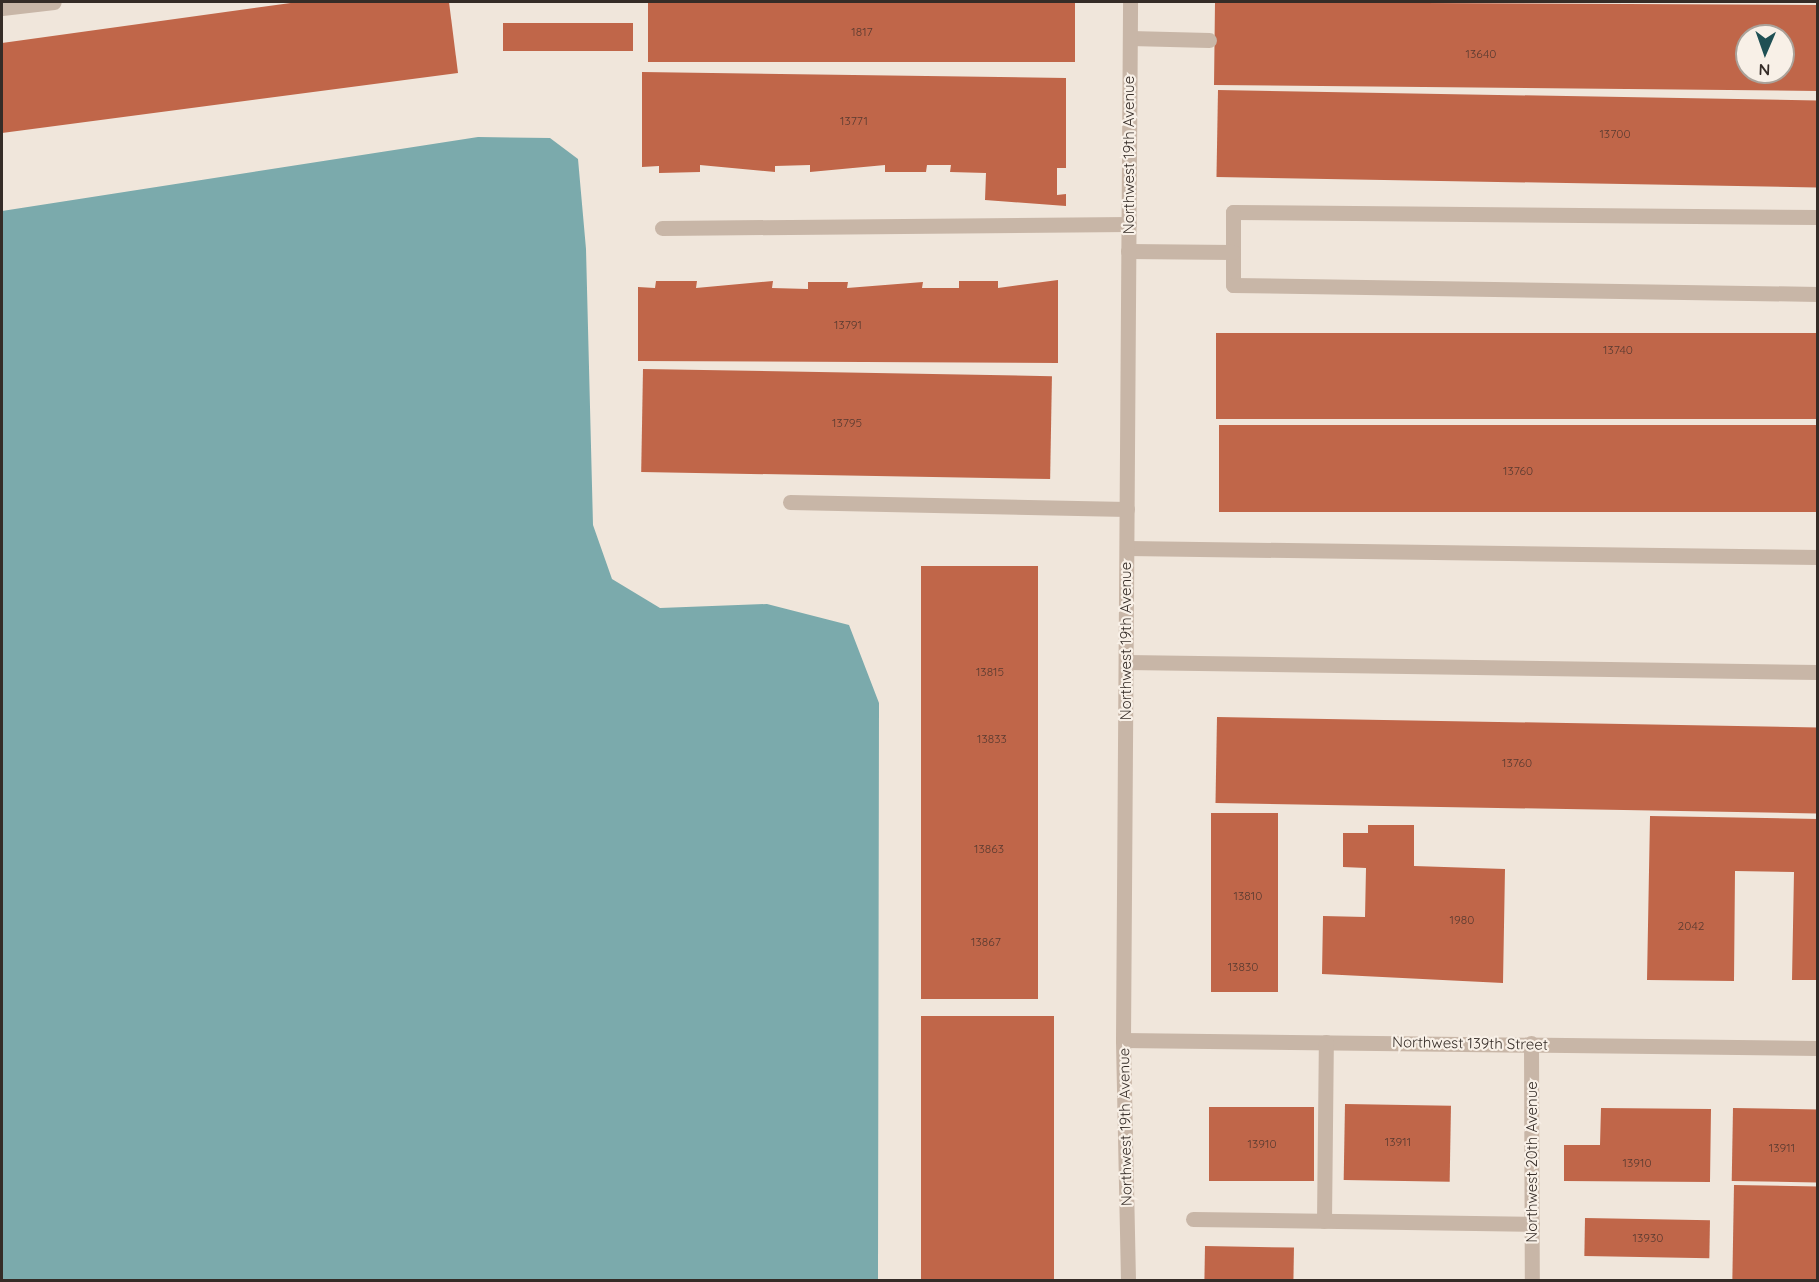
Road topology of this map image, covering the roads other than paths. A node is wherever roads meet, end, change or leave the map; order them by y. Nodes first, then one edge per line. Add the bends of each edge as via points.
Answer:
1 (54, 2) edge
2 (1130, 2) edge
3 (2, 8) edge
4 (1130, 38) junction
5 (1209, 40) dead end
6 (1818, 217) edge
7 (1129, 224) junction
8 (662, 228) dead end
9 (1128, 251) junction
10 (1233, 252) junction
11 (1818, 294) edge
12 (790, 502) dead end
13 (1127, 509) junction
14 (1127, 548) junction
15 (1818, 557) edge
16 (1126, 662) junction
17 (1818, 672) edge
18 (1123, 1040) junction
19 (1326, 1042) junction
20 (1531, 1043) junction
21 (1818, 1048) edge
22 (1193, 1219) dead end
23 (1324, 1221) junction
24 (1532, 1224) junction
25 (1128, 1281) edge
26 (1532, 1281) edge

1 - 3 street
2 - 4 street, Northwest 19th Avenue
4 - 5 street
4 - 7 street, Northwest 19th Avenue
6 - 10 street via 1233,212
7 - 8 street
7 - 9 street, Northwest 19th Avenue
9 - 10 street
9 - 13 street, Northwest 19th Avenue
10 - 11 street via 1233,285
12 - 13 street
13 - 14 street, Northwest 19th Avenue
14 - 15 street
14 - 16 street, Northwest 19th Avenue
16 - 17 street
16 - 18 street, Northwest 19th Avenue
18 - 19 street, Northwest 139th Street
18 - 25 street, Northwest 19th Avenue
19 - 20 street, Northwest 139th Street
19 - 23 street
20 - 21 street, Northwest 139th Street
20 - 24 street, Northwest 20th Avenue
22 - 23 street
23 - 24 street
24 - 26 street, Northwest 20th Avenue

